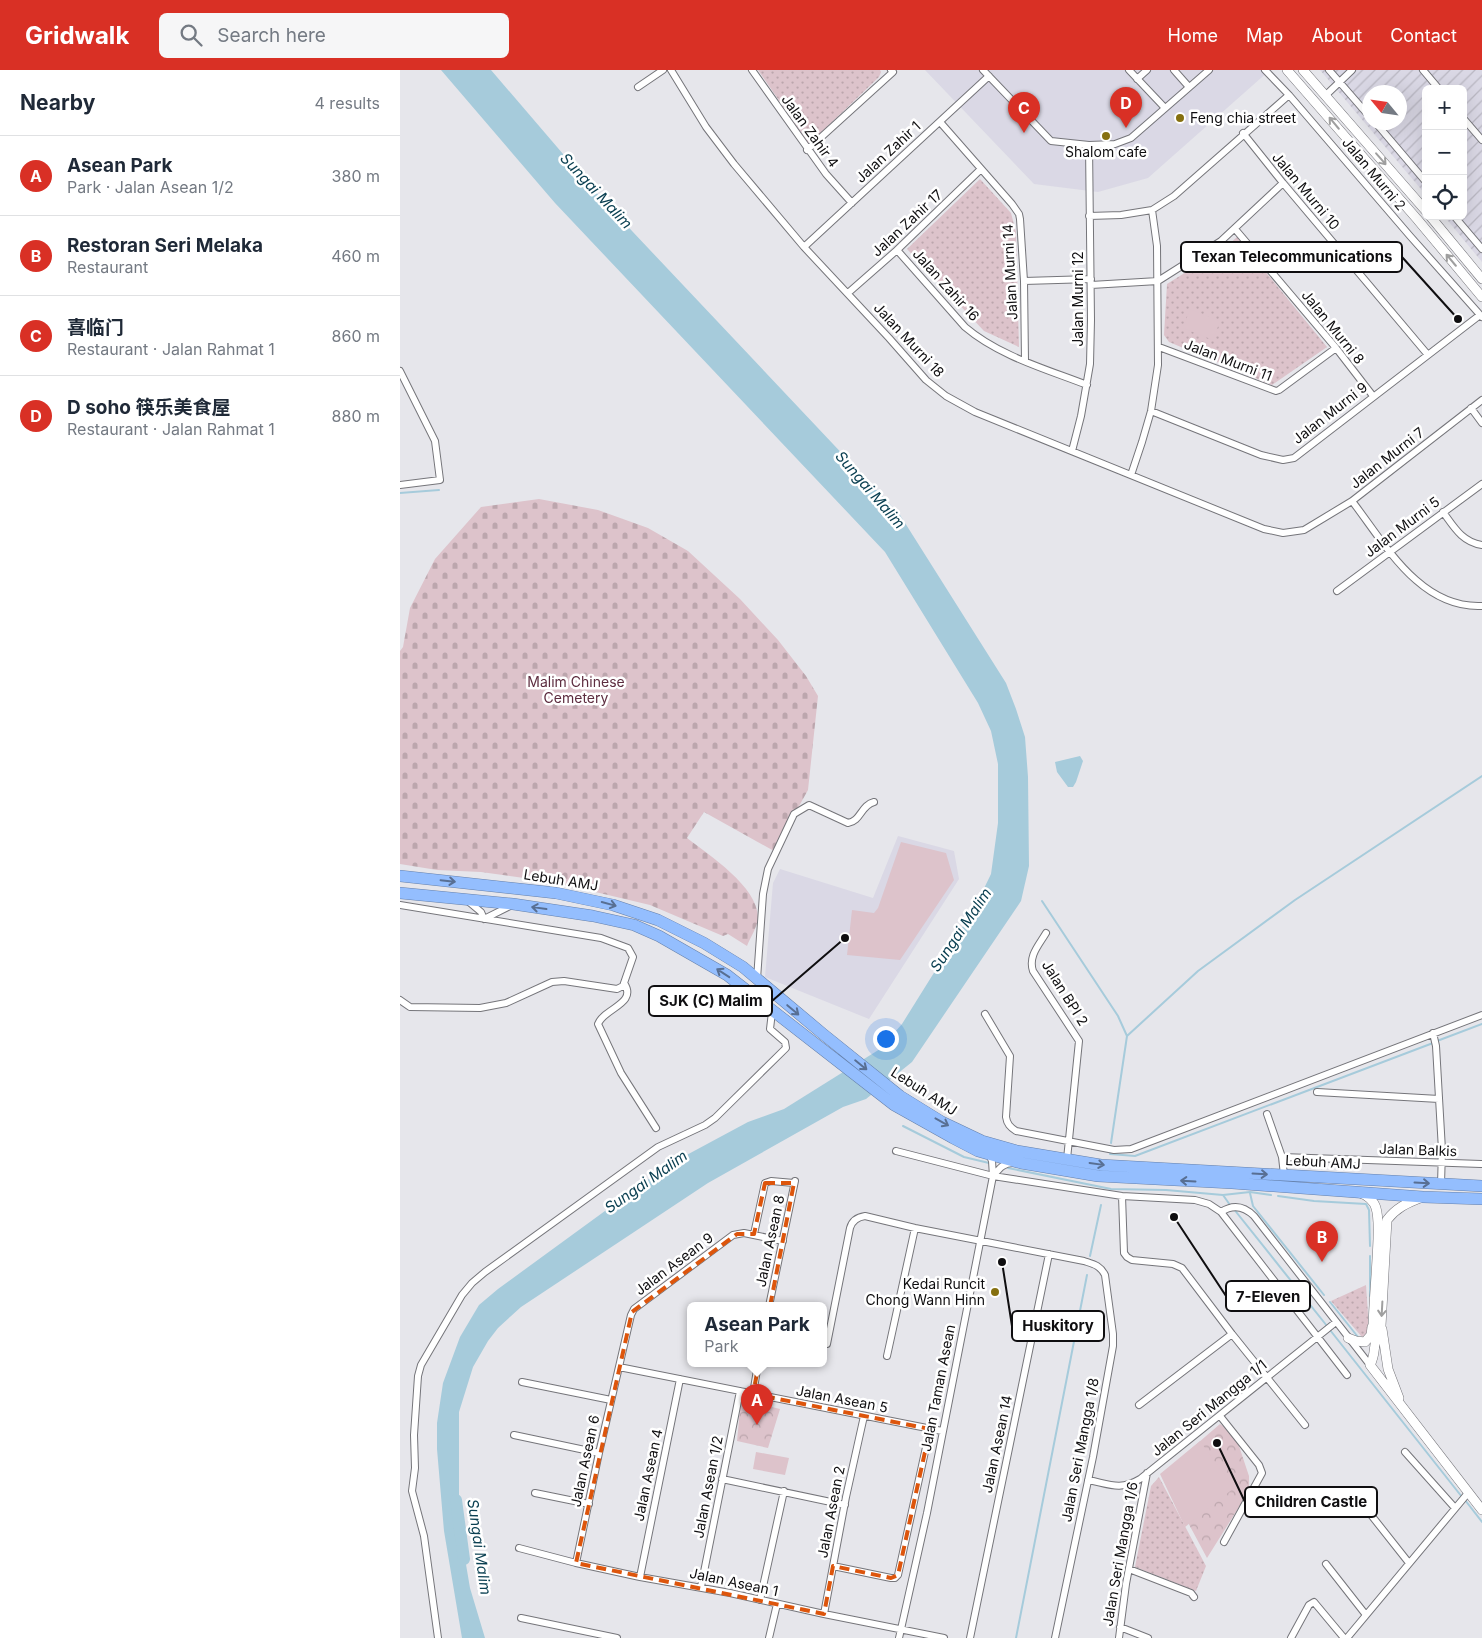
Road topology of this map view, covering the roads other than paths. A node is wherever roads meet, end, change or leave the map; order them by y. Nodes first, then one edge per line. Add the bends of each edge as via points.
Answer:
1 (662, 70) edge
2 (672, 70) edge
3 (752, 70) edge
4 (984, 70) edge
5 (1129, 70) edge
6 (1147, 70) edge
7 (1174, 70) edge
8 (1209, 70) edge
9 (1265, 70) edge
10 (1288, 70) edge
11 (1303, 70) edge
12 (1329, 70) edge
13 (1352, 70) edge
14 (1424, 70) edge
15 (892, 71) edge
16 (990, 76) junction
17 (1138, 79) junction
18 (1340, 82) junction
19 (1436, 85) edge
20 (638, 87) dead end
21 (1189, 87) junction
22 (1289, 94) junction
23 (1326, 95) junction
24 (1362, 107) edge
25 (1165, 108) junction
26 (940, 122) junction
27 (1467, 123) edge
28 (1382, 130) edge
29 (1243, 134) junction
30 (1482, 140) edge
31 (1089, 146) junction
32 (807, 150) junction
33 (981, 169) junction
34 (1422, 177) edge
35 (1282, 183) junction
36 (852, 203) junction
37 (1422, 206) edge
38 (1152, 210) junction
39 (1089, 216) junction
40 (1433, 220) edge
41 (1457, 220) edge
42 (1236, 229) junction
43 (804, 247) junction
44 (1482, 249) edge
45 (897, 250) junction
46 (1482, 279) edge
47 (1024, 281) junction
48 (1158, 281) junction
49 (1091, 282) junction
50 (848, 293) junction
51 (1482, 297) edge
52 (1481, 316) edge
53 (1159, 346) junction
54 (1336, 348) junction
55 (1428, 355) junction
56 (1025, 361) junction
57 (400, 370) edge
58 (1087, 385) junction
59 (1373, 396) junction
60 (1482, 400) edge
61 (1471, 408) junction
62 (1151, 411) junction
63 (1482, 423) edge
64 (1072, 451) junction
65 (1131, 475) junction
66 (1482, 484) edge
67 (400, 485) edge
68 (1352, 500) junction
69 (1443, 512) junction
70 (1304, 530) joint
71 (1482, 545) edge
72 (1390, 552) junction
73 (1338, 591) dead end
74 (1482, 606) edge
75 (874, 802) dead end
76 (400, 876) edge
77 (400, 893) edge
78 (464, 899) junction
79 (513, 904) junction
80 (400, 905) edge
81 (484, 920) junction
82 (1046, 933) dead end
83 (757, 980) junction
84 (624, 983) junction
85 (400, 1000) edge
86 (772, 1012) junction
87 (985, 1014) dead end
88 (1482, 1015) edge
89 (1435, 1040) junction
90 (1317, 1092) dead end
91 (1439, 1099) junction
92 (897, 1101) junction
93 (1267, 1114) dead end
94 (656, 1128) dead end
95 (1068, 1142) junction
96 (896, 1151) dead end
97 (988, 1154) junction
98 (1282, 1158) junction
99 (1067, 1159) junction
100 (1021, 1163) junction
101 (1441, 1164) junction
102 (1482, 1164) edge
103 (1284, 1175) junction
104 (993, 1176) junction
105 (1441, 1184) junction
106 (1482, 1186) edge
107 (1359, 1193) junction
108 (1122, 1196) junction
109 (1423, 1197) junction
110 (1482, 1199) edge
111 (1221, 1212) junction
112 (914, 1228) junction
113 (754, 1234) junction
114 (980, 1240) junction
115 (783, 1241) junction
116 (1048, 1254) junction
117 (770, 1302) edge
118 (1334, 1324) junction
119 (1377, 1326) junction
120 (1232, 1334) junction
121 (1319, 1337) junction
122 (1348, 1338) junction
123 (827, 1344) dead end
124 (887, 1356) dead end
125 (619, 1365) junction
126 (1370, 1365) junction
127 (758, 1367) edge
128 (1347, 1375) dead end
129 (1267, 1378) junction
130 (680, 1379) junction
131 (522, 1382) dead end
132 (740, 1391) junction
133 (753, 1394) junction
134 (611, 1400) junction
135 (1139, 1406) dead end
136 (864, 1416) junction
137 (1220, 1416) junction
138 (1409, 1417) junction
139 (1305, 1425) dead end
140 (930, 1429) junction
141 (942, 1432) junction
142 (514, 1435) dead end
143 (1405, 1452) dead end
144 (599, 1453) junction
145 (1147, 1473) junction
146 (722, 1479) junction
147 (1088, 1480) junction
148 (784, 1491) junction
149 (535, 1493) dead end
150 (1465, 1497) junction
151 (1360, 1501) dead end
152 (589, 1504) junction
153 (845, 1504) junction
154 (1455, 1508) junction
155 (1482, 1510) edge
156 (1224, 1542) dead end
157 (519, 1548) dead end
158 (576, 1563) junction
159 (1409, 1563) junction
160 (1326, 1564) dead end
161 (833, 1566) junction
162 (1129, 1568) junction
163 (640, 1577) junction
164 (701, 1587) junction
165 (1194, 1597) dead end
166 (760, 1600) junction
167 (777, 1604) junction
168 (824, 1614) junction
169 (1366, 1615) junction
170 (521, 1618) dead end
171 (1120, 1627) junction
172 (901, 1630) junction
173 (438, 1638) edge
174 (617, 1638) edge
175 (769, 1638) edge
176 (899, 1638) edge
177 (944, 1638) edge
178 (970, 1638) edge
179 (1055, 1638) edge
180 (1119, 1638) edge
181 (1148, 1638) edge
182 (1291, 1638) edge
183 (1345, 1638) edge

1 - 20 street
2 - 43 street, Jalan Murni 18 via 706,127
3 - 32 street, Jalan Zahir 4
4 - 16 street
5 - 17 street
6 - 17 street
7 - 21 street
8 - 21 street
9 - 22 street, Jalan Murni 2
51 -> 10 street
11 - 23 street
12 - 18 street
13 - 18 street
14 - 19 street
15 - 32 street
16 - 26 street, Jalan Zahir 1
16 - 31 street via 1051,141
17 - 25 street
18 - 23 street
18 - 24 street
21 - 25 street
22 - 29 street
22 - 52 street, Jalan Murni 2
23 -> 37 street
25 - 31 street via 1131,138 1115,144
26 - 33 street, Jalan Murni 14
26 - 36 street, Jalan Zahir 1
27 - 30 street
28 - 34 street
29 - 35 street, Jalan Murni 10
29 - 38 street via 1174,196
31 - 39 street, Jalan Murni 12
32 - 36 street, Jalan Zahir 4
33 - 45 street, Jalan Zahir 17
33 - 47 street, Jalan Murni 14 via 1019,214
35 - 42 street
35 - 55 street, Jalan Murni 10
36 - 43 street, Jalan Zahir 1
38 - 39 street via 1121,216
38 - 48 street
39 - 49 street, Jalan Murni 12
40 - 46 street
41 - 44 street
42 - 48 street
42 - 54 street, Jalan Murni 8
43 - 50 street, Jalan Murni 18
45 - 50 street, Jalan Zahir 17
45 - 56 street, Jalan Zahir 16 via 970,331 983,341
47 - 49 street
47 - 56 street, Jalan Murni 14
48 - 49 street
48 - 53 street
49 - 58 street, Jalan Murni 12
50 - 64 street, Jalan Murni 18 via 934,388 975,412
52 - 55 street, Jalan Murni 9
53 - 54 street, Jalan Murni 11 via 1276,391
53 - 62 street
54 - 59 street, Jalan Murni 8
55 - 59 street, Jalan Murni 9
56 - 58 street, Jalan Zahir 16
57 - 67 street via 435,441 440,480
58 - 64 street, Jalan Murni 12
59 - 62 street, Jalan Murni 9 via 1289,460 1260,455
60 - 61 street, Jalan Murni 7
61 - 63 street
61 - 68 street, Jalan Murni 7
62 - 65 street
64 - 65 street, Jalan Murni 18
65 - 70 street, Jalan Murni 18 via 1270,530 1291,533
66 - 69 street, Jalan Murni 5
68 - 70 street, Jalan Murni 7
68 - 72 street
69 - 71 street via 1463,538
69 - 72 street, Jalan Murni 5
72 - 73 street, Jalan Murni 5
72 - 74 street via 1425,588 1458,604
75 - 83 street via 865,806 856,819 848,823 809,804 794,814 773,856 764,884
76 -> 83 highway, Lebuh AMJ via 556,893 620,907 658,920 704,943 743,967
77 - 78 highway, Lebuh AMJ
78 - 79 highway, Lebuh AMJ
78 - 81 street via 474,905
79 - 81 street
86 -> 79 highway, Lebuh AMJ via 712,966 634,925
80 - 81 street
81 - 84 street via 601,938 622,945 633,957
82 - 95 street, Jalan BPI 2 via 1032,955 1031,965 1079,1041
83 -> 92 highway, Lebuh AMJ
84 - 85 street via 617,989 552,982 506,1003 480,1008 410,1007
84 - 94 street via 629,992 626,1000 601,1018 598,1024 620,1073
86 - 92 highway, Lebuh AMJ
86 - 173 street via 770,1029 785,1042 786,1048 706,1125 658,1146 472,1283 421,1365 412,1491 424,1536
87 - 95 street via 1010,1056 1007,1122 1016,1131
88 - 89 street
89 - 91 street
89 - 95 street via 1131,1149 1114,1150
90 - 91 street
91 - 101 street
92 - 97 highway, Lebuh AMJ via 933,1128
92 -> 99 highway, Lebuh AMJ via 982,1141
93 - 98 street
95 - 99 street, Jalan BPI 2
96 - 104 street
97 - 100 highway, Lebuh AMJ
97 - 104 street
98 - 101 street, Jalan Balkis
98 - 103 street
99 -> 103 highway, Lebuh AMJ via 1102,1165
100 - 104 street via 1005,1164
107 -> 100 highway, Lebuh AMJ via 1098,1176
101 - 102 street, Jalan Balkis
101 - 105 street
103 -> 105 highway, Lebuh AMJ
104 - 108 street
104 - 114 street, Jalan Taman Asean
105 - 106 highway, Lebuh AMJ
107 - 109 highway, Lebuh AMJ
107 - 119 street via 1372,1201 1377,1214
108 - 111 street via 1195,1200
108 - 120 street via 1124,1253 1127,1257 1182,1268
109 - 110 highway, Lebuh AMJ
109 -> 119 street via 1402,1206 1387,1220
111 - 118 street via 1240,1207 1248,1210
111 - 121 street
112 - 114 street
112 - 123 street via 865,1216 854,1222 850,1228
112 - 124 street
113 - 115 street, Jalan Asean 9
113 - 115 street, Jalan Asean 8 via 765,1183 771,1180 795,1182
113 - 125 street, Jalan Asean 9 via 733,1235 634,1310
114 - 116 street
114 - 141 street, Jalan Taman Asean
115 - 117 street, Jalan Asean 8
116 - 147 street, Jalan Seri Mangga 1/8 via 1096,1264 1105,1275 1113,1346
116 - 178 street, Jalan Asean 14
118 - 121 street, Jalan Seri Mangga 1/1
118 - 122 street
119 - 122 street via 1365,1342
119 - 126 street via 1373,1334 1377,1336 1375,1354
119 - 138 street via 1388,1370
120 - 129 street
120 - 135 street
121 - 128 street
121 - 129 street, Jalan Seri Mangga 1/1
122 - 126 street
125 - 130 street, Jalan Asean 5
125 - 134 street, Jalan Asean 6
126 - 138 street
127 - 133 street
129 - 137 street, Jalan Seri Mangga 1/1
129 - 139 street
130 - 132 street, Jalan Asean 5
130 - 163 street, Jalan Asean 4
131 - 134 street
132 - 133 street, Jalan Asean 5
132 - 146 street, Jalan Asean 1/2
133 - 136 street, Jalan Asean 5
134 - 144 street, Jalan Asean 6
136 - 140 street, Jalan Asean 5
136 - 153 street, Jalan Asean 2
137 - 145 street, Jalan Seri Mangga 1/1
137 - 156 street via 1262,1473
138 - 150 street
140 - 141 street, Jalan Asean 5
140 - 161 street via 896,1578
141 - 172 street, Jalan Taman Asean
142 - 144 street
143 - 154 street
144 - 152 street, Jalan Asean 6
145 - 147 street, Jalan Seri Mangga 1/1 via 1128,1486
145 - 162 street, Jalan Seri Mangga 1/6
146 - 148 street
146 - 164 street, Jalan Asean 1/2
147 - 179 street, Jalan Seri Mangga 1/8
148 - 153 street
148 - 166 street
149 - 152 street
150 - 154 street
150 - 155 street
151 - 159 street
152 - 158 street, Jalan Asean 6
153 - 161 street, Jalan Asean 2
154 - 159 street
157 - 158 street, Jalan Asean 1
158 - 163 street, Jalan Asean 1
159 - 169 street
160 - 169 street
161 - 168 street, Jalan Asean 2
162 - 165 street
162 - 171 street, Jalan Seri Mangga 1/6
163 - 164 street, Jalan Asean 1
164 - 166 street, Jalan Asean 1
166 - 167 street, Jalan Asean 1
167 - 168 street, Jalan Asean 1
167 - 175 street
168 - 172 street, Jalan Asean 1
169 - 183 street
170 - 174 street
171 - 180 street, Jalan Seri Mangga 1/6
171 - 181 street
172 - 176 street, Jalan Taman Asean
172 - 177 street, Jalan Asean 1
182 - 183 street via 1309,1605 1314,1602

